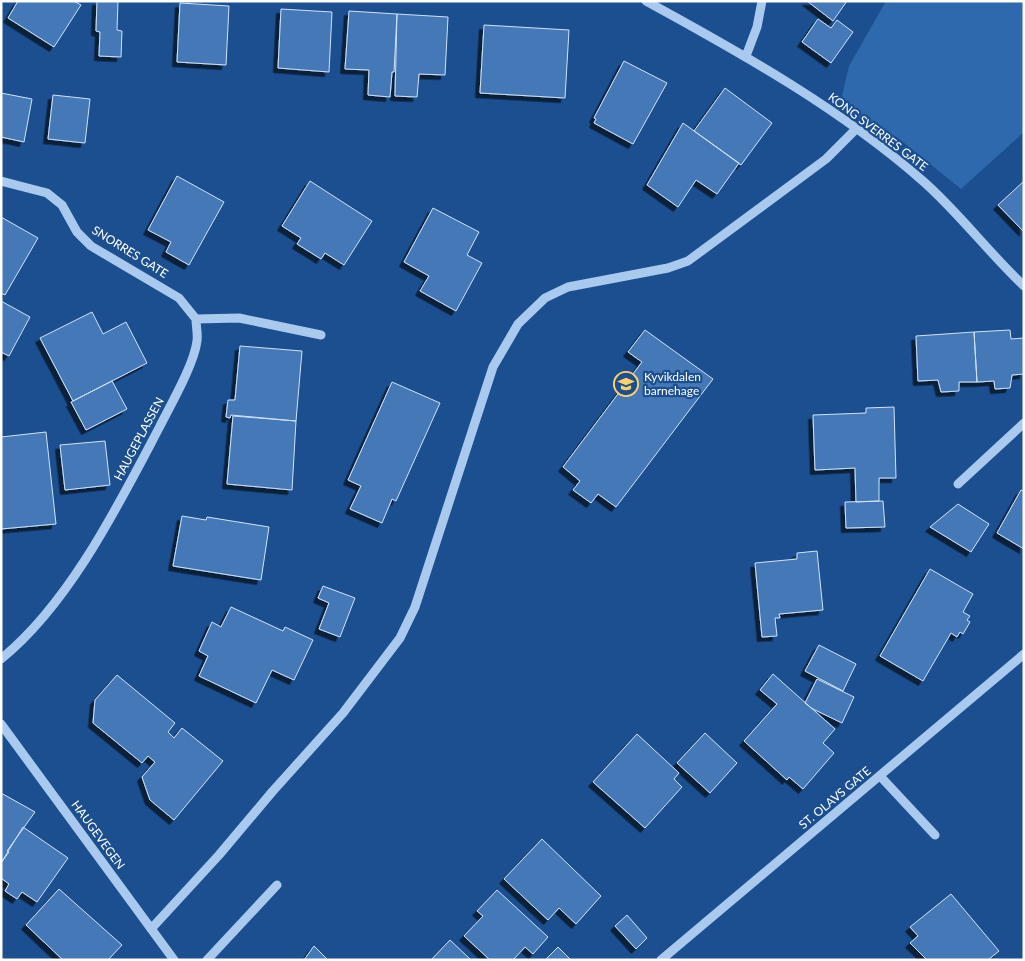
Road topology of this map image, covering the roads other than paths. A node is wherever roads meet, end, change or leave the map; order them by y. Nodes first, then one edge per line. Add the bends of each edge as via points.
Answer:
1 (646, 1) edge
2 (762, 1) edge
3 (746, 56) junction
4 (856, 129) junction
5 (1, 181) edge
6 (1024, 286) edge
7 (196, 319) junction
8 (321, 335) dead end
9 (1024, 423) edge
10 (958, 484) dead end
11 (1024, 654) edge
12 (1, 659) edge
13 (1, 724) edge
14 (880, 776) junction
15 (935, 835) dead end
16 (278, 885) dead end
17 (151, 929) junction
18 (174, 960) edge
19 (206, 960) edge
20 (661, 960) edge

1 - 3 street, KONG SVERRES GATE
2 - 3 street
3 - 4 street, KONG SVERRES GATE
4 - 6 street, KONG SVERRES GATE via 925,183
4 - 17 street via 826,158 688,261 668,268 568,287 535,306 518,324 493,367 415,607 400,638 343,713
5 - 7 street, SNORRES GATE via 48,193 62,205 77,232 91,246 179,298
7 - 8 street via 239,318
7 - 12 street, HAUGEPLASSEN via 197,342 180,388 114,515 52,606 22,642
9 - 10 street
11 - 14 street, ST. OLAVS GATE
13 - 17 street, HAUGEVEGEN
14 - 15 street
14 - 20 street, ST. OLAVS GATE
16 - 19 street
17 - 18 street, HAUGEVEGEN

